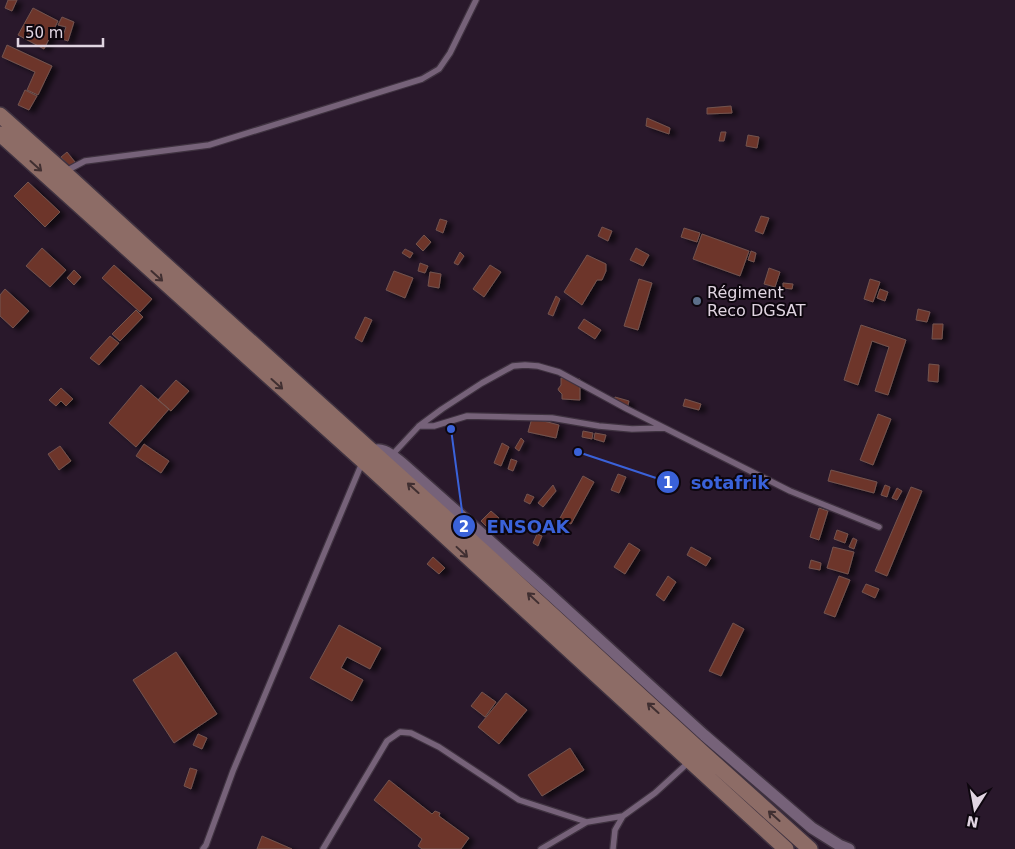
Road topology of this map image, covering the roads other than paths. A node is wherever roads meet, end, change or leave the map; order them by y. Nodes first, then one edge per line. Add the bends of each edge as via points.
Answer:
1 (476, 0) edge
2 (0, 115) edge
3 (0, 134) edge
4 (64, 172) junction
5 (419, 426) junction
6 (665, 428) junction
7 (392, 455) junction
8 (367, 456) junction
9 (879, 527) dead end
10 (696, 756) junction
11 (623, 816) junction
12 (587, 822) junction
13 (203, 849) edge
14 (323, 849) edge
15 (541, 849) edge
16 (613, 849) edge
17 (786, 849) edge
18 (810, 849) edge
19 (849, 849) edge

1 - 4 lane via 450,53 439,69 422,79 210,145 85,161
2 - 4 street
3 -> 8 street
4 - 8 street
5 - 6 lane via 434,426 467,416 552,418 598,426
5 - 6 lane via 482,383 513,366 525,365 559,372
5 - 7 lane
6 - 9 lane via 790,491
7 - 8 street via 378,450
7 - 19 street via 704,735 812,828
8 - 10 street via 608,686
8 - 13 lane
10 - 11 lane via 655,793
10 - 17 street
18 -> 10 street
11 - 12 lane
11 - 16 lane via 615,830
12 - 14 lane via 519,800 439,747 411,733 400,732 386,741
12 - 15 lane

